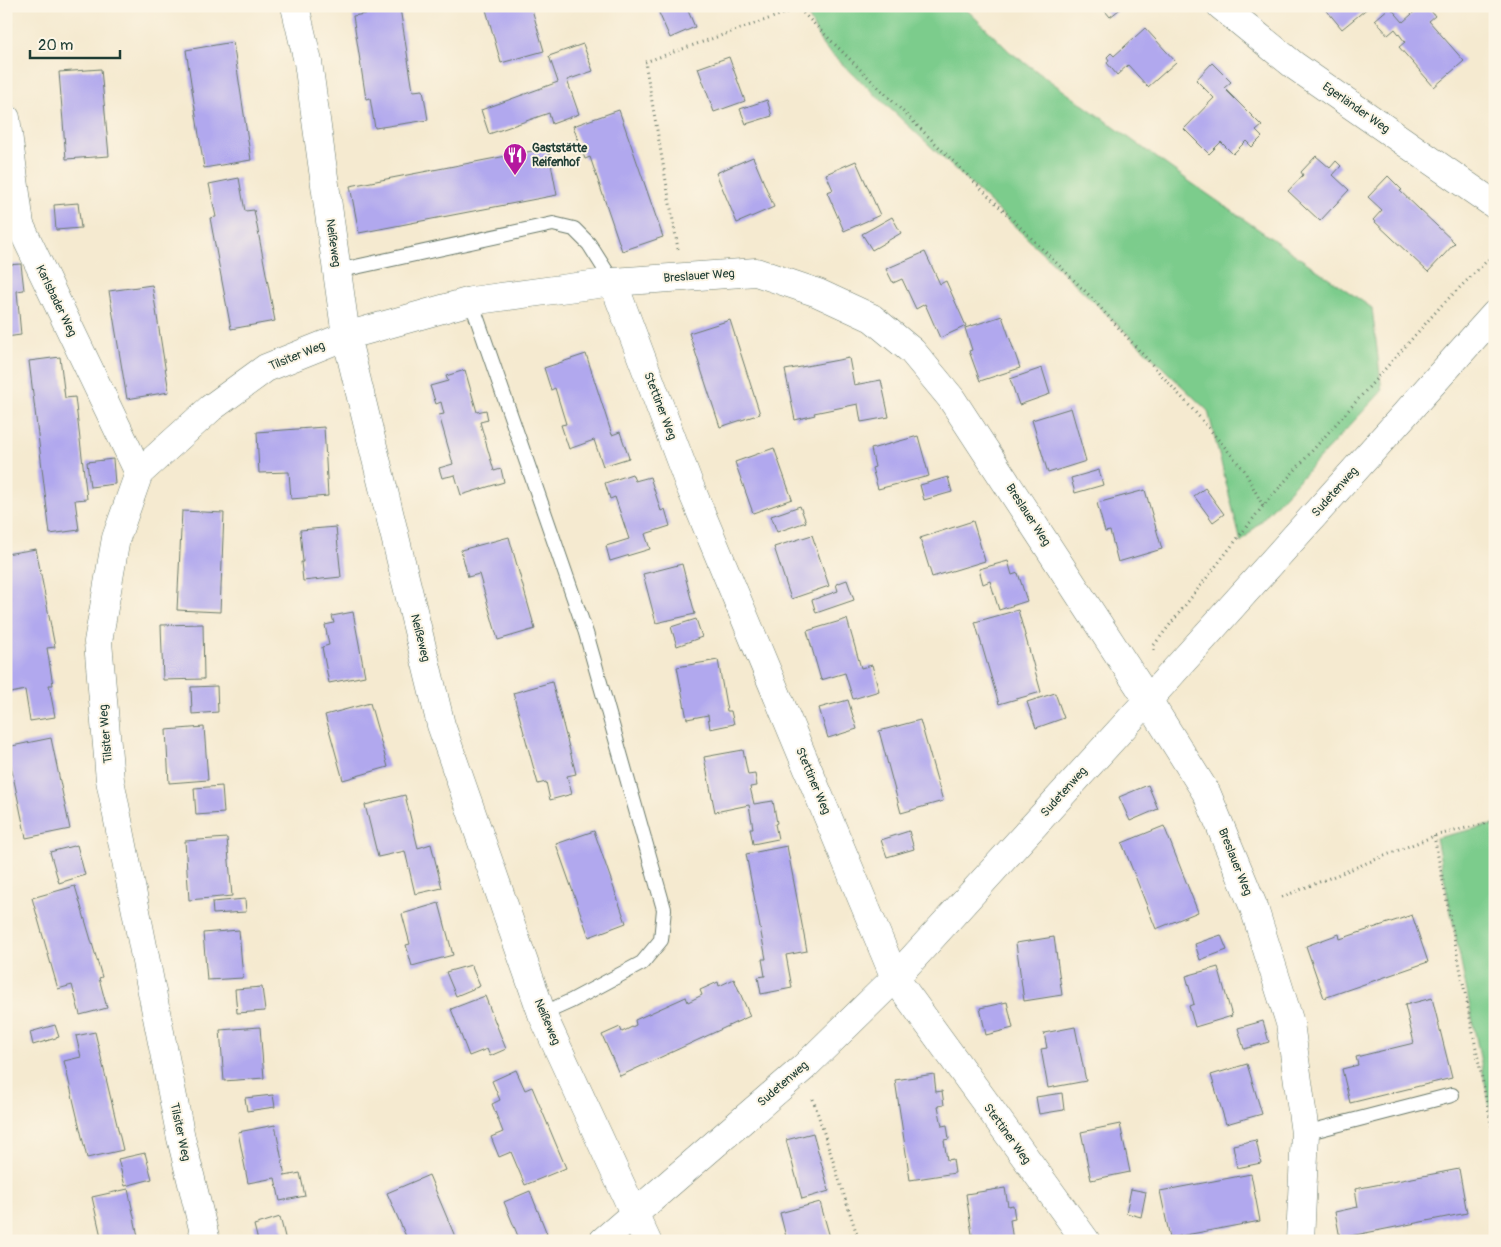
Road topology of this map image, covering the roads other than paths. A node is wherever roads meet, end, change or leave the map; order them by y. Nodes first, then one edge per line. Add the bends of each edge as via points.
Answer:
1 (294, 6) edge
2 (1221, 6) edge
3 (6, 118) edge
4 (1495, 205) edge
5 (337, 271) junction
6 (613, 282) junction
7 (472, 301) junction
8 (1495, 314) edge
9 (346, 336) junction
10 (139, 473) junction
11 (1148, 700) junction
12 (895, 978) junction
13 (542, 1014) junction
14 (1452, 1095) dead end
15 (1305, 1133) junction
16 (634, 1213) junction
17 (206, 1241) edge
18 (603, 1241) edge
19 (647, 1241) edge
20 (1086, 1241) edge
21 (1300, 1241) edge

1 - 5 street, Neißeweg via 308,62
2 - 4 street, Egerländer Weg via 1295,66
3 - 10 street, Karlsbader Weg via 20,225
5 - 6 lane via 553,224 574,229 589,244
5 - 9 street, Neißeweg
6 - 7 street, Breslauer Weg
6 - 11 street, Breslauer Weg via 756,272 818,293 872,318 912,351 951,398
6 - 12 street, Stettiner Weg via 689,484
7 - 9 street, Breslauer Weg
7 - 13 lane via 586,633 664,909 661,940 642,963
8 - 11 street, Sudetenweg
9 - 10 street, Tilsiter Weg via 266,368 211,408
9 - 13 street, Neißeweg via 441,725
10 - 17 street, Tilsiter Weg via 116,538 98,642 110,780 179,1129
11 - 12 street, Sudetenweg
11 - 15 street, Breslauer Weg via 1207,794 1254,908 1290,1024
12 - 16 street, Sudetenweg via 803,1068
12 - 20 street, Stettiner Weg
13 - 16 street, Neißeweg
14 - 15 lane
15 - 21 street, Breslauer Weg
16 - 18 street, Sudetenweg
16 - 19 street, Neißeweg

